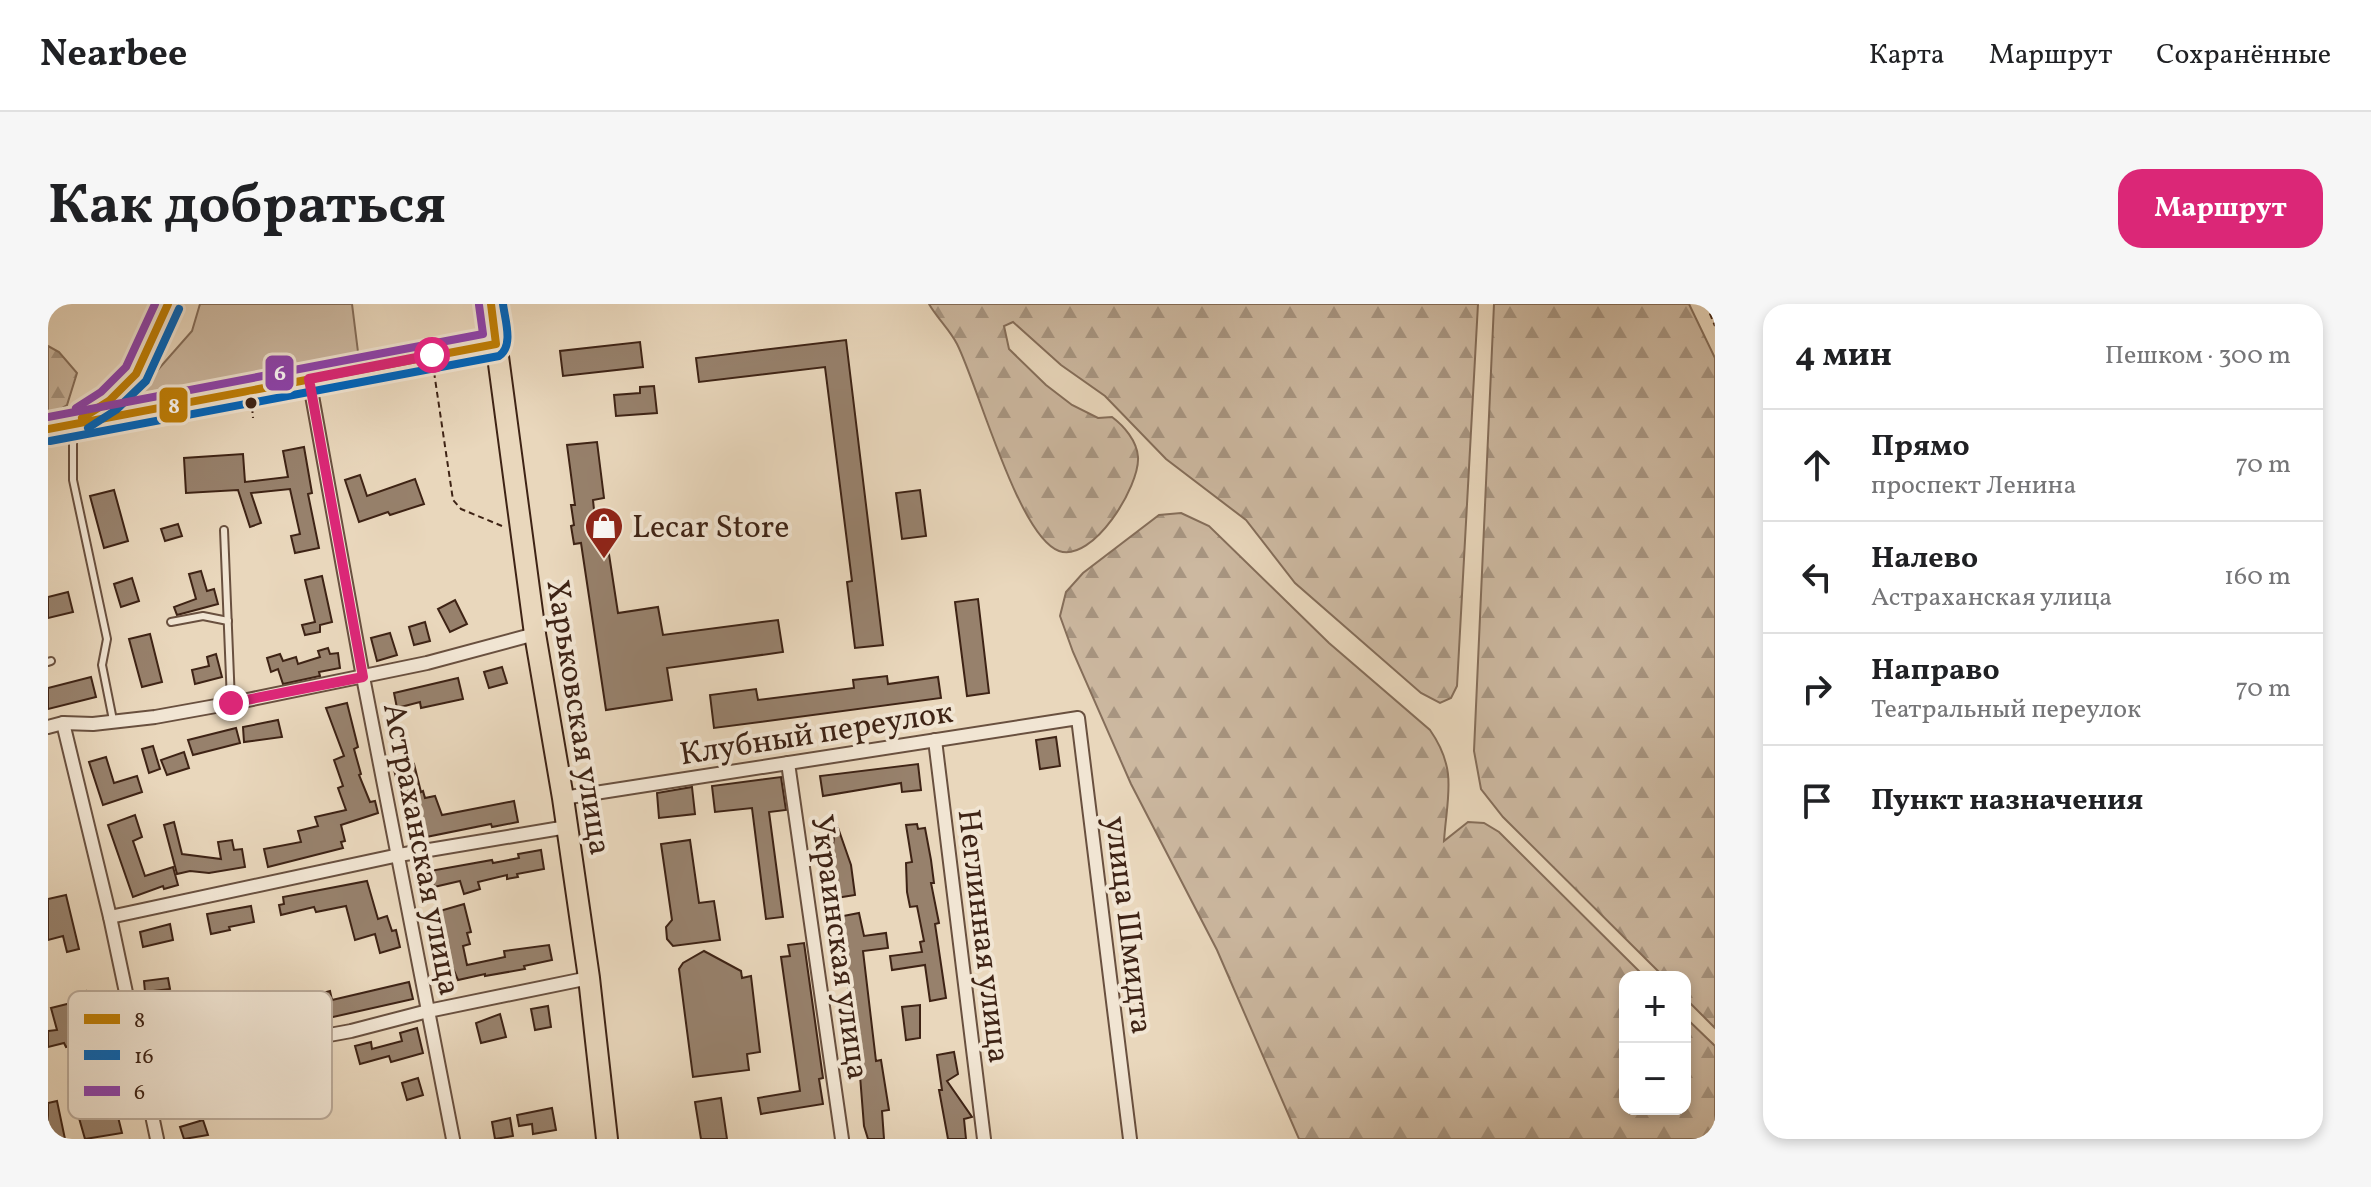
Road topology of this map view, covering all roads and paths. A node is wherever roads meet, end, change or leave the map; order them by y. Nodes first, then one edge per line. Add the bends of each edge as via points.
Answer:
1 (168, 304) edge
2 (491, 304) edge
3 (1706, 304) edge
4 (1715, 326) edge
5 (496, 344) junction
6 (432, 355) junction
7 (309, 379) junction
8 (73, 424) junction
9 (48, 429) edge
10 (224, 530) dead end
11 (521, 533) junction
12 (228, 621) junction
13 (171, 622) dead end
14 (535, 634) junction
15 (363, 677) junction
16 (231, 703) junction
17 (1078, 718) joint
18 (113, 720) junction
19 (63, 723) junction
20 (48, 727) edge
21 (935, 740) junction
22 (788, 763) junction
23 (563, 798) junction
24 (567, 827) junction
25 (399, 855) junction
26 (110, 917) junction
27 (589, 978) junction
28 (125, 991) edge
29 (428, 1011) junction
30 (332, 1034) edge
31 (152, 1119) edge
32 (157, 1139) edge
33 (453, 1139) edge
34 (607, 1139) edge
35 (842, 1139) edge
36 (984, 1139) edge
37 (1130, 1139) edge

1 - 8 main road via 136,374 109,401
2 - 5 highway, Харьковская улица
3 - 4 path
5 - 6 main road
5 - 11 highway, Харьковская улица
6 - 7 main road
6 - 11 path via 453,500 461,509
7 - 8 main road
7 - 15 street, Астраханская улица
8 - 9 main road
8 - 18 lane via 73,480 107,639 102,665
10 - 12 lane
11 - 14 highway, Харьковская улица
12 - 13 lane via 203,616
12 - 16 lane
14 - 15 street
14 - 23 highway, Харьковская улица
15 - 16 street
15 - 25 street, Астраханская улица
16 - 18 street
17 - 21 street, Клубный переулок
17 - 37 street, улица Шмидта
18 - 19 street
19 - 20 street
19 - 26 street
21 - 22 street, Клубный переулок
21 - 36 street, Неглинная улица
22 - 23 street, Клубный переулок
22 - 35 street, Украинская улица
23 - 24 highway, Харьковская улица
24 - 25 street
24 - 27 highway, Харьковская улица
25 - 26 street
25 - 29 street, Астраханская улица
26 - 28 street
27 - 29 street
27 - 34 highway, Харьковская улица
29 - 30 street
29 - 33 street, Астраханская улица
31 - 32 street

